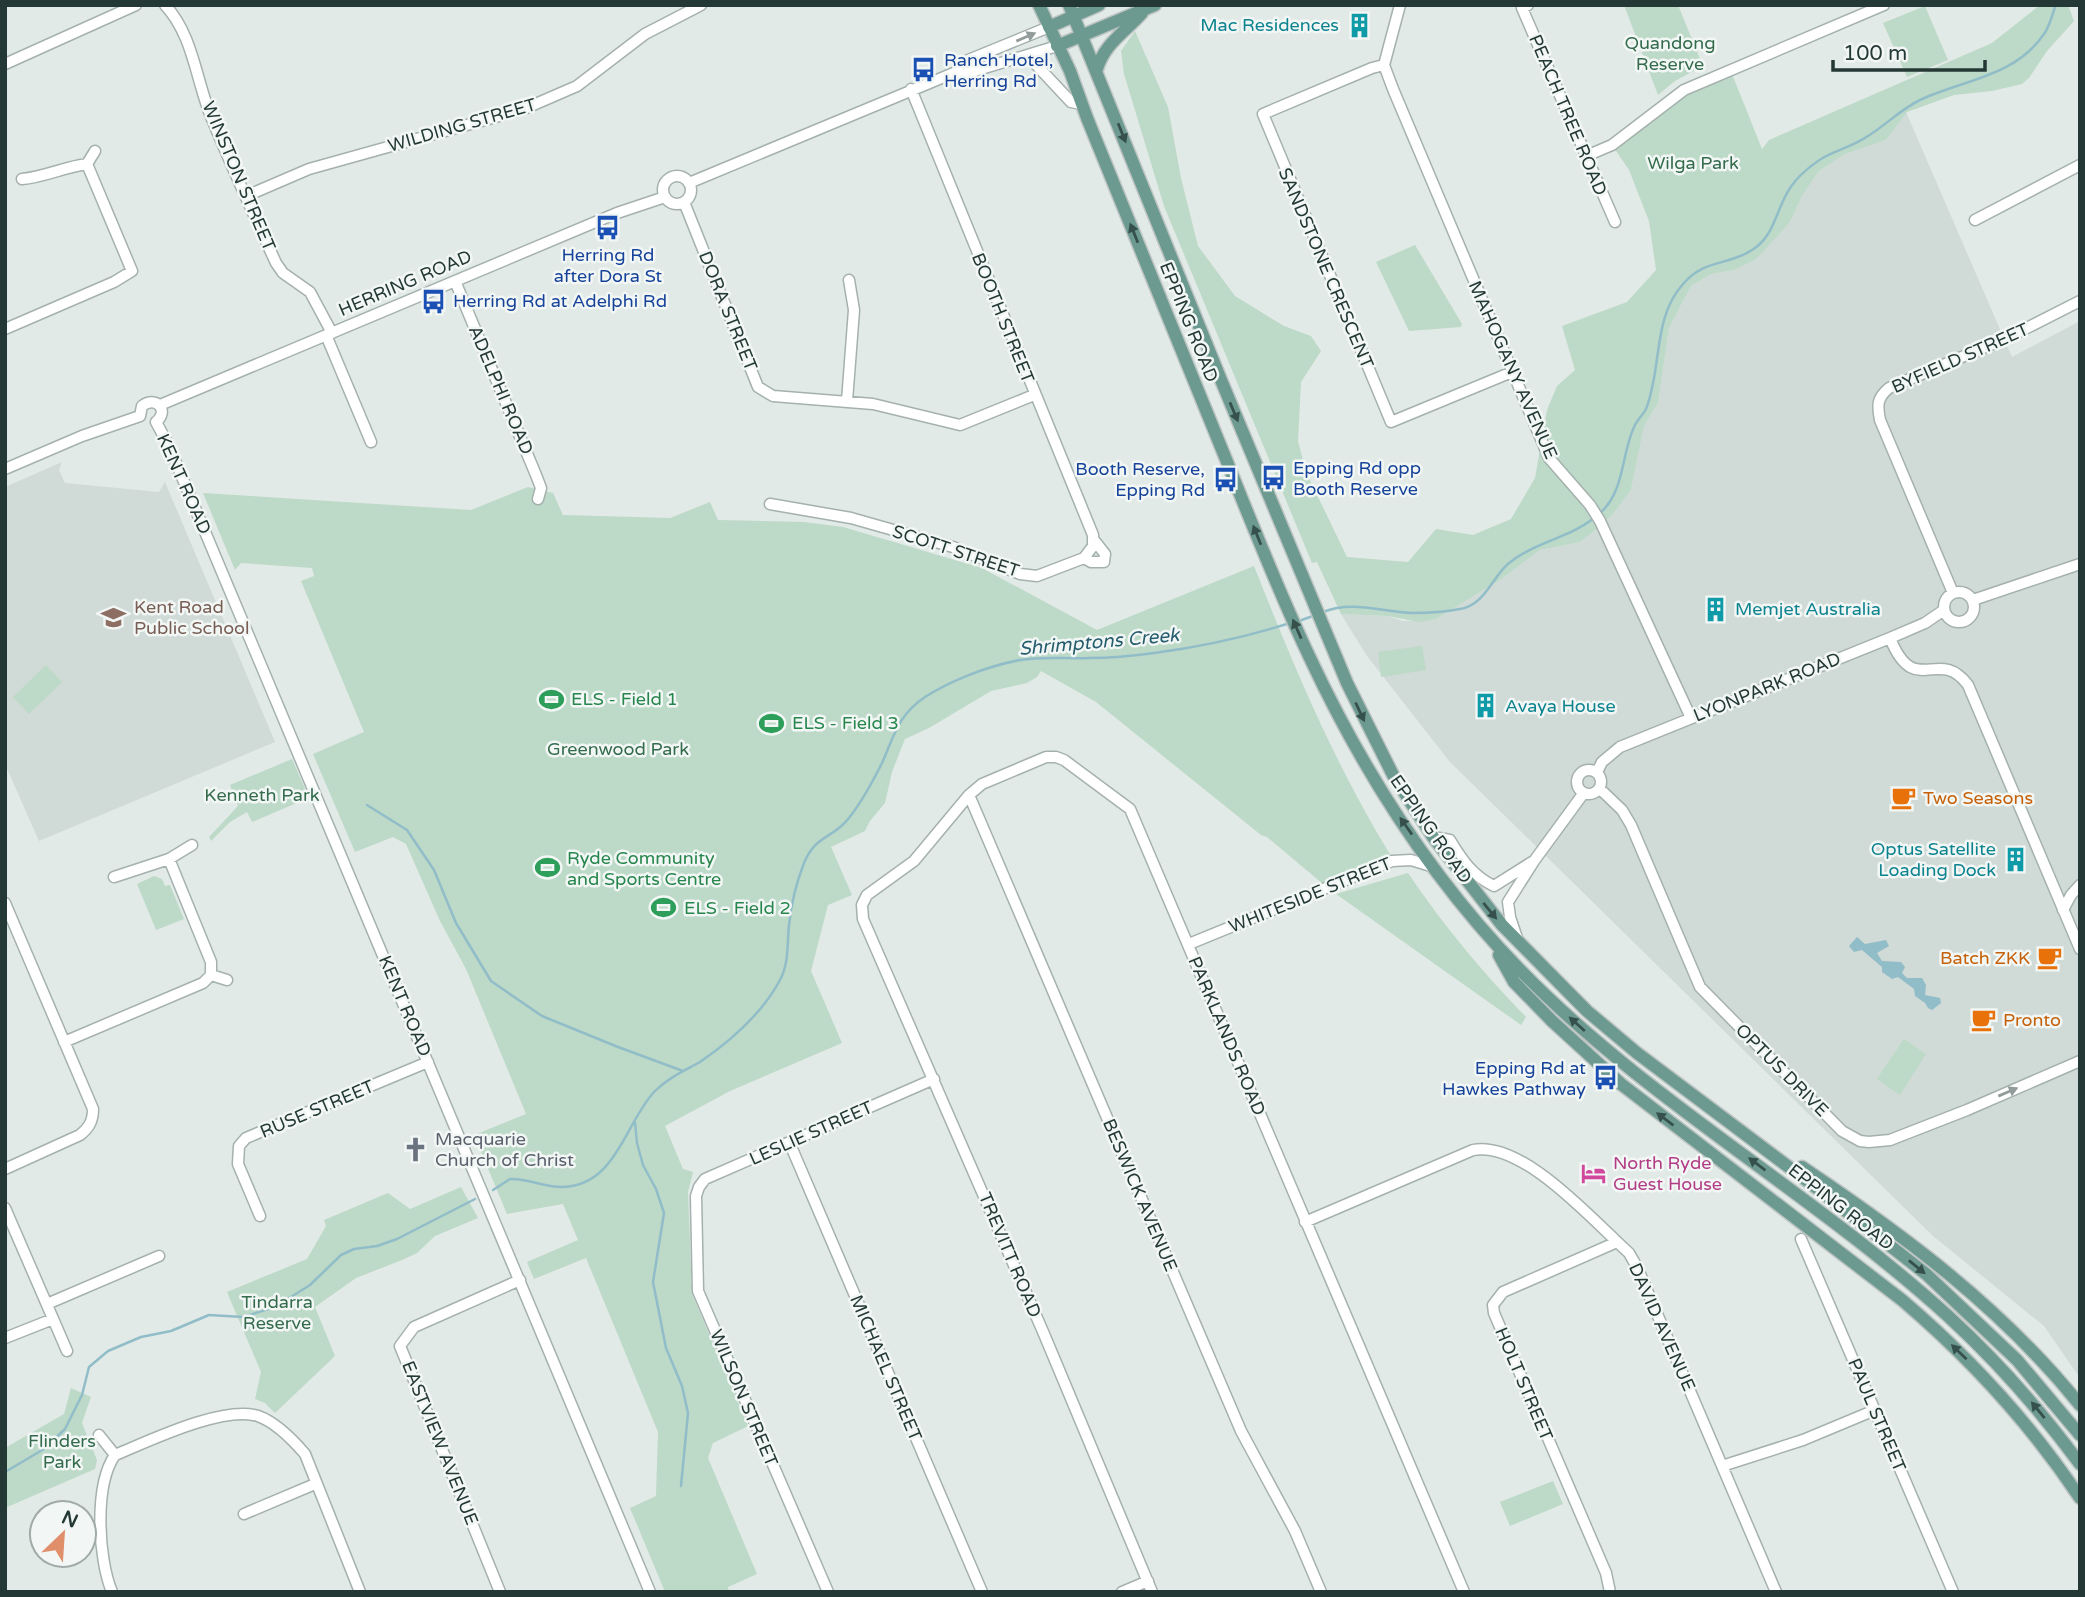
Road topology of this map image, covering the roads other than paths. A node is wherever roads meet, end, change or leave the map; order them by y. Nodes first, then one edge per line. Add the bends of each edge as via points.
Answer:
1 (136, 5) edge
2 (165, 5) edge
3 (701, 5) edge
4 (1039, 5) edge
5 (1099, 5) edge
6 (1400, 5) edge
7 (1884, 5) edge
8 (1525, 7) edge
9 (1150, 8) edge
10 (1071, 11) edge
11 (1049, 27) junction
12 (1083, 36) junction
13 (1058, 46) junction
14 (1028, 57) junction
15 (5, 64) edge
16 (1384, 65) junction
17 (1097, 69) junction
18 (956, 72) junction
19 (911, 89) junction
20 (1081, 104) junction
21 (95, 151) dead end
22 (1586, 156) junction
23 (87, 164) junction
24 (2080, 165) edge
25 (22, 179) dead end
26 (689, 183) junction
27 (246, 196) junction
28 (665, 197) junction
29 (684, 202) junction
30 (1975, 220) dead end
31 (1615, 222) dead end
32 (849, 280) dead end
33 (455, 281) junction
34 (2080, 302) edge
35 (5, 329) edge
36 (329, 334) junction
37 (1512, 372) junction
38 (1034, 395) junction
39 (847, 401) junction
40 (160, 405) junction
41 (140, 416) junction
42 (156, 422) junction
43 (371, 442) dead end
44 (5, 469) edge
45 (538, 499) dead end
46 (770, 504) dead end
47 (1094, 543) joint
48 (2080, 564) edge
49 (1953, 593) junction
50 (1973, 600) junction
51 (1944, 610) junction
52 (1890, 638) junction
53 (1691, 718) junction
54 (1597, 772) junction
55 (1600, 789) junction
56 (1583, 794) junction
57 (969, 795) junction
58 (1433, 837) junction
59 (192, 845) dead end
60 (169, 859) junction
61 (1535, 861) junction
62 (1434, 867) junction
63 (114, 877) dead end
64 (2080, 885) edge
65 (5, 903) edge
66 (2063, 910) junction
67 (863, 919) joint
68 (1491, 939) junction
69 (1189, 944) junction
70 (1518, 944) junction
71 (2080, 948) edge
72 (211, 975) junction
73 (227, 980) dead end
74 (64, 1042) junction
75 (2080, 1061) edge
76 (428, 1062) junction
77 (934, 1079) junction
78 (1727, 1121) junction
79 (790, 1143) junction
80 (5, 1169) edge
81 (696, 1196) joint
82 (5, 1208) edge
83 (260, 1216) dead end
84 (1305, 1222) junction
85 (1801, 1239) dead end
86 (1617, 1242) junction
87 (159, 1256) dead end
88 (520, 1280) junction
89 (47, 1304) junction
90 (53, 1318) junction
91 (5, 1338) edge
92 (67, 1351) dead end
93 (2080, 1405) edge
94 (1875, 1410) junction
95 (99, 1435) dead end
96 (2080, 1436) edge
97 (116, 1455) junction
98 (2080, 1464) edge
99 (1722, 1466) junction
100 (315, 1484) junction
101 (2080, 1499) edge
102 (244, 1514) dead end
103 (1150, 1586) edge
104 (112, 1592) edge
105 (360, 1592) edge
106 (500, 1592) edge
107 (650, 1592) edge
108 (828, 1592) edge
109 (982, 1592) edge
110 (1122, 1592) edge
111 (1321, 1592) edge
112 (1464, 1592) edge
113 (1610, 1592) edge
114 (1776, 1592) edge
115 (1953, 1592) edge

1 - 15 street
2 - 27 street, WINSTON STREET via 194,59 211,117
3 - 27 street, WILDING STREET via 645,34 577,86 553,98 309,169
4 - 11 main road, EPPING ROAD
5 - 10 main road
6 - 16 street
7 - 22 street via 1684,90 1612,145
8 - 22 street, PEACH TREE ROAD
9 - 12 main road
9 - 17 main road via 1108,46
10 - 11 main road
10 - 12 main road, EPPING ROAD
11 - 13 main road, EPPING ROAD
18 -> 11 street via 966,61
12 - 13 main road
12 - 17 main road, EPPING ROAD
13 - 14 street
13 - 20 main road, EPPING ROAD
14 - 18 street
14 - 20 street via 1071,102
16 - 37 street, MAHOGANY AVENUE
16 - 37 street, SANDSTONE CRESCENT via 1263,114 1323,260 1391,422
17 -> 58 main road, EPPING ROAD via 1333,649 1369,730
18 - 19 street
19 - 26 street
19 - 38 street, BOOTH STREET
62 -> 20 main road, EPPING ROAD via 1361,755 1311,660
21 - 23 street
22 - 31 street, PEACH TREE ROAD
23 - 25 street
23 - 35 street via 132,271
24 - 30 street
26 - 28 street via 673,177 666,183
26 - 29 street via 690,196
27 - 36 street, WINSTON STREET via 276,263 283,274 310,292
28 - 29 street via 676,204
28 - 33 street, HERRING ROAD
29 - 39 street, DORA STREET via 758,387 774,396
32 - 39 street via 854,310
33 - 36 street, HERRING ROAD
33 - 45 street, ADELPHI ROAD via 541,488
34 - 49 street, BYFIELD STREET via 1880,396 1880,420
36 - 40 street, HERRING ROAD
36 - 43 street, WINSTON STREET
37 - 53 street, MAHOGANY AVENUE via 1549,458 1600,521
38 - 39 street, DORA STREET via 960,425
38 - 47 street, BOOTH STREET
40 - 41 street via 155,401 142,405
40 - 42 street via 162,415
41 - 42 street via 145,422
41 - 44 street
42 - 76 street, KENT ROAD
46 - 47 street, SCOTT STREET via 851,517 953,547 1020,574 1037,576 1084,558
48 - 50 street
49 - 50 street
49 - 51 street via 1945,600
50 - 51 street via 1974,610 1964,622 1954,621
51 - 52 street, LYONPARK ROAD
52 - 53 street, LYONPARK ROAD
52 - 66 street via 1908,666 1920,671 1949,668 1968,685
53 - 54 street, LYONPARK ROAD via 1620,747
54 - 55 street
54 - 56 street via 1587,769 1580,775
55 - 56 street
55 -> 75 street, OPTUS DRIVE via 1631,825 1699,987 1842,1131 1860,1141 1890,1140
56 - 61 street
57 - 67 street, PARKLANDS ROAD via 914,861 867,895
57 - 69 street, PARKLANDS ROAD via 982,784 1046,757 1064,760 1130,809
57 - 111 street, BESWICK AVENUE via 1241,1431 1295,1531
58 - 61 street via 1450,840 1479,879 1494,886
58 -> 70 main road, EPPING ROAD
59 - 60 street
60 - 63 street
60 - 72 street via 211,962
61 - 70 street via 1508,902
62 - 68 main road, EPPING ROAD
62 - 69 street, WHITESIDE STREET via 1398,859
64 - 66 street
65 - 74 street
66 - 71 street
67 - 77 street, TREVITT ROAD
98 -> 68 main road, EPPING ROAD via 2030,1401 1950,1318 1824,1215 1598,1043
101 -> 68 main road via 2038,1438 1942,1335 1621,1084 1514,982
69 - 84 street, PARKLANDS ROAD
70 - 78 main road, EPPING ROAD via 1611,1032
72 - 73 street
72 - 74 street via 203,983
74 - 80 street via 93,1109 89,1128
76 - 83 street, RUSE STREET via 246,1138 239,1146 238,1164
76 - 88 street, KENT ROAD
77 - 79 street, LESLIE STREET
77 - 103 street, TREVITT ROAD
78 - 93 main road via 1828,1184 1941,1265 2013,1330
78 -> 96 main road, EPPING ROAD via 1956,1301 2017,1360
79 - 81 street, LESLIE STREET via 705,1179
79 - 109 street, MICHAEL STREET
81 - 108 street, WILSON STREET via 698,1291
82 - 89 street
84 - 86 street, DAVID AVENUE via 1485,1148 1513,1157 1544,1176
84 - 112 street, PARKLANDS ROAD
85 - 94 street, PAUL STREET
86 - 99 street, DAVID AVENUE via 1637,1267
86 - 113 street, HOLT STREET via 1503,1292 1493,1306
87 - 89 street
88 - 106 street, EASTVIEW AVENUE via 414,1327 400,1346
88 - 107 street, KENT ROAD
89 - 90 street
90 - 91 street
90 - 92 street
94 - 99 street
94 - 115 street, PAUL STREET
95 - 97 street
97 - 100 street via 193,1423 249,1415 260,1417 291,1438 305,1454
97 - 104 street via 105,1485 100,1529
99 - 114 street, DAVID AVENUE
100 - 102 street
100 - 105 street
103 - 110 street

